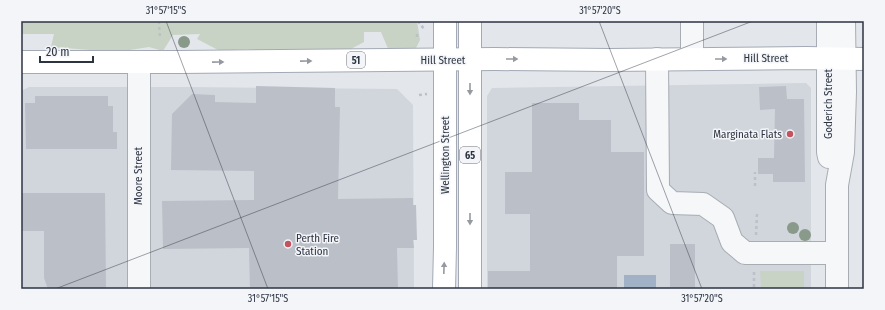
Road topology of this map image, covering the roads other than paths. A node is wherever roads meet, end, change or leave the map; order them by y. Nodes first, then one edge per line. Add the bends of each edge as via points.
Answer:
1 (445, 21) edge
2 (470, 21) edge
3 (692, 21) edge
4 (828, 21) edge
5 (844, 21) edge
6 (657, 59) junction
7 (692, 59) junction
8 (845, 59) edge
9 (445, 60) junction
10 (470, 60) junction
11 (21, 62) edge
12 (139, 62) junction
13 (837, 253) junction
14 (139, 289) edge
15 (444, 289) edge
16 (470, 289) edge
17 (837, 289) edge

1 - 9 main road, Wellington Street / 65
2 - 10 main road, 65
3 - 7 street
4 - 8 street, Goderich Street
5 - 8 street, Goderich Street
6 - 7 main road, Hill Street
10 -> 6 main road, Hill Street
6 - 13 street via 658,190 672,203 703,204 723,218 732,242 745,253
7 -> 8 main road, Hill Street
8 - 13 street, Goderich Street via 828,152 837,185
9 - 10 main road, Hill Street
12 -> 9 main road, Hill Street / 51
15 -> 9 main road, Wellington Street / 65
10 -> 16 main road, 65
11 - 12 main road, Hill Street / 51
12 - 14 street, Moore Street
13 - 17 street, Goderich Street

